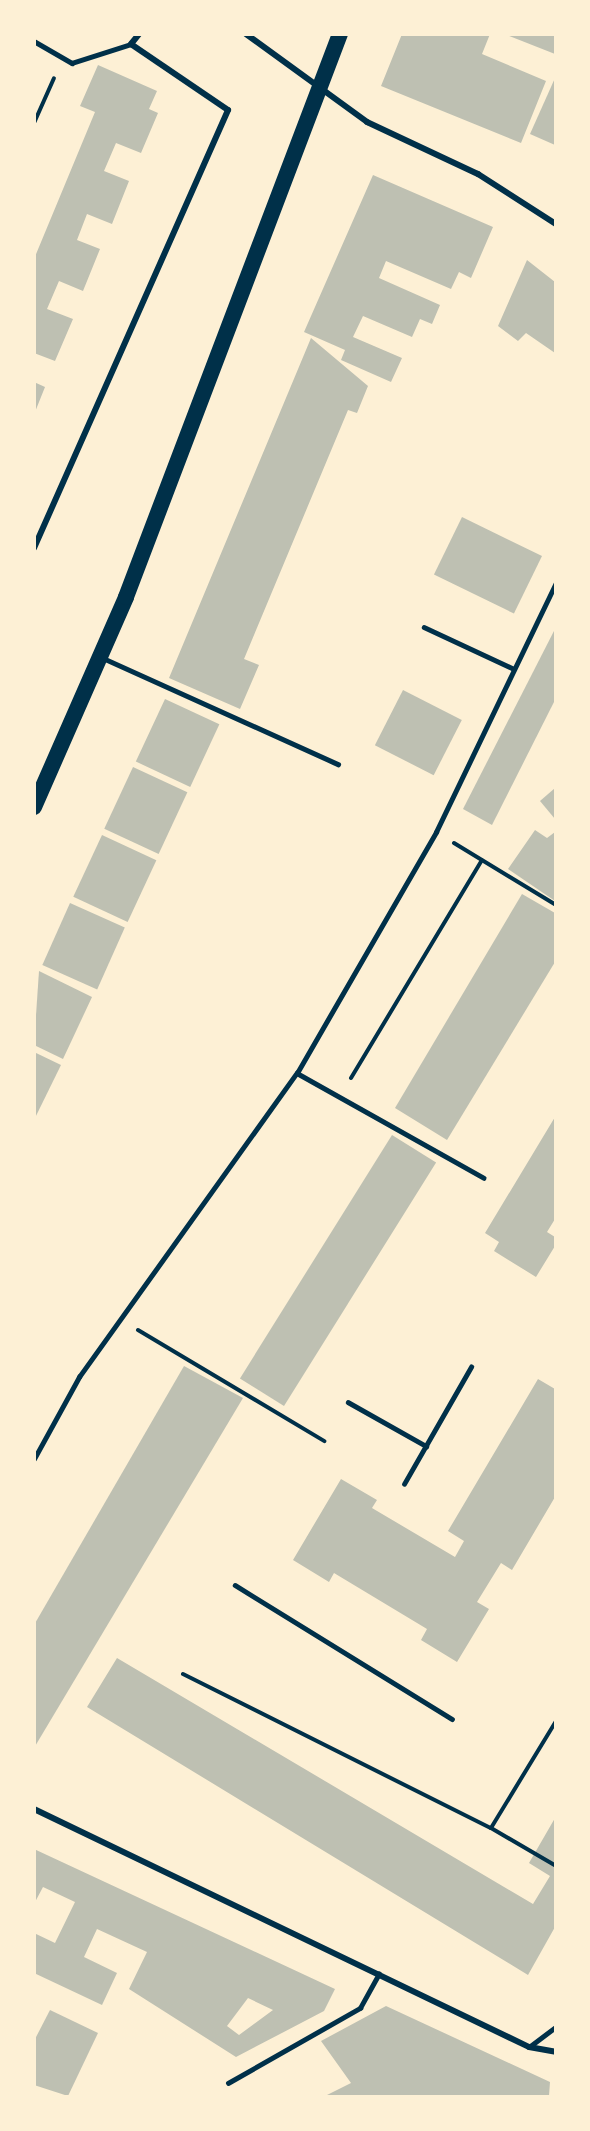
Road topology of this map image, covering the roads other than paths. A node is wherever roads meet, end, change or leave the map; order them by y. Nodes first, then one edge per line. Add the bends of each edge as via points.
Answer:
1 (139, 34) edge
2 (246, 34) edge
3 (340, 34) edge
4 (34, 41) edge
5 (131, 44) junction
6 (319, 90) junction
7 (555, 224) edge
8 (34, 548) edge
9 (555, 583) edge
10 (424, 627) dead end
11 (100, 656) junction
12 (514, 669) junction
13 (339, 764) dead end
14 (34, 807) edge
15 (297, 1073) junction
16 (484, 1178) dead end
17 (471, 1367) dead end
18 (348, 1402) dead end
19 (426, 1446) junction
20 (34, 1459) edge
21 (404, 1484) dead end
22 (235, 1585) dead end
23 (452, 1719) dead end
24 (34, 1809) edge
25 (380, 1974) junction
26 (555, 2027) edge
27 (529, 2047) junction
28 (555, 2052) edge
29 (228, 2083) dead end

1 - 5 street
2 - 6 street
3 - 6 highway
4 - 5 lane via 72,63
5 - 8 street via 228,110
6 - 7 street via 367,122 477,174
6 - 11 highway
9 - 12 lane
10 - 12 lane
11 - 13 lane
11 - 14 highway
12 - 15 lane via 436,832
15 - 16 lane
15 - 20 lane via 187,1233 119,1319
17 - 19 lane
18 - 19 lane
19 - 21 lane
22 - 23 lane
24 - 25 street
25 - 27 street
25 - 29 lane via 360,2008
26 - 27 lane
27 - 28 street

